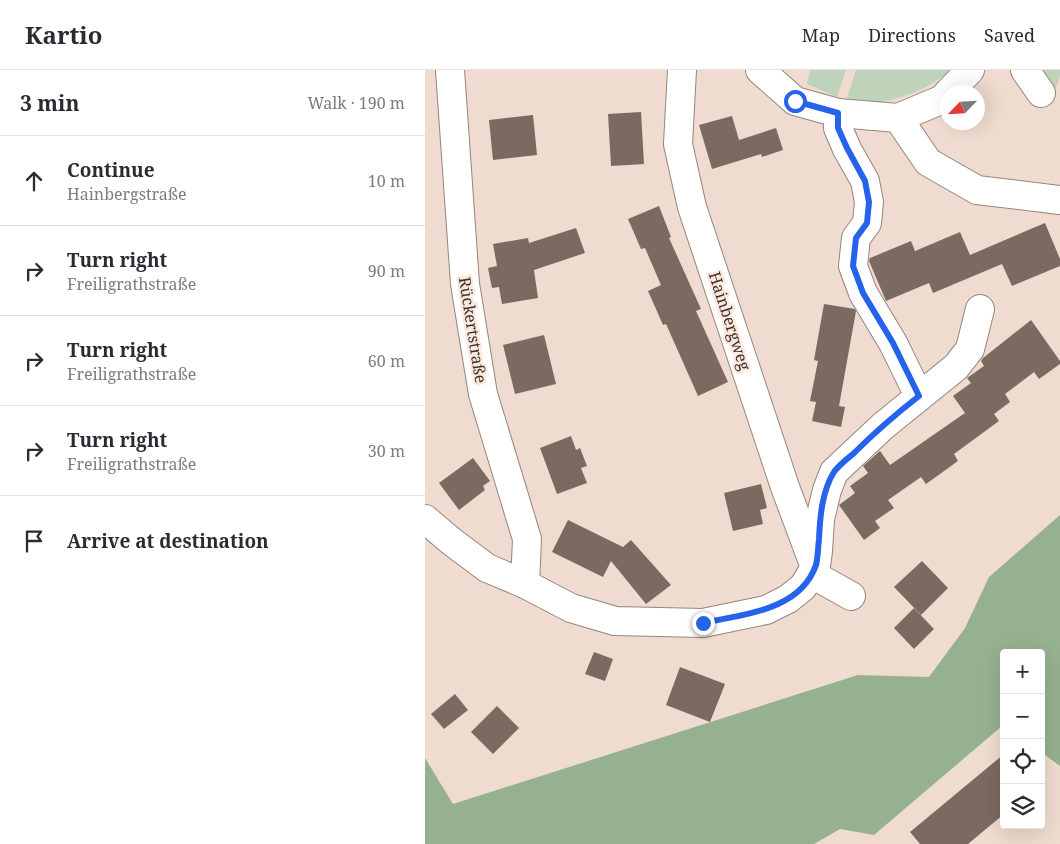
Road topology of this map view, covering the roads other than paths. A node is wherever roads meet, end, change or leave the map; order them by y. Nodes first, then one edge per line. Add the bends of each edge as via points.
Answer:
1 (450, 70) edge
2 (682, 70) edge
3 (760, 70) edge
4 (970, 70) edge
5 (1025, 70) edge
6 (956, 85) edge
7 (1041, 93) dead end
8 (940, 100) edge
9 (838, 113) junction
10 (898, 118) junction
11 (1060, 200) edge
12 (980, 309) dead end
13 (919, 396) junction
14 (425, 519) edge
15 (815, 566) junction
16 (525, 584) junction
17 (851, 596) dead end

1 - 16 street, Rückertstraße via 465,284 483,394 527,539
2 - 15 street, Hainbergweg via 678,144 692,207 785,487
3 - 9 street via 795,101
4 - 6 street
5 - 7 street
8 - 10 street
9 - 10 street
9 - 13 street via 838,128 865,181 869,202 867,223 856,238 853,266 863,293
10 - 11 street via 928,162 977,190
12 - 13 street via 970,349 956,367
13 - 15 street via 834,472 820,519
14 - 16 street via 487,568
15 - 16 street via 803,587 788,599 766,610 703,623 615,621 571,608
15 - 17 street, Hainbergweg via 819,578

